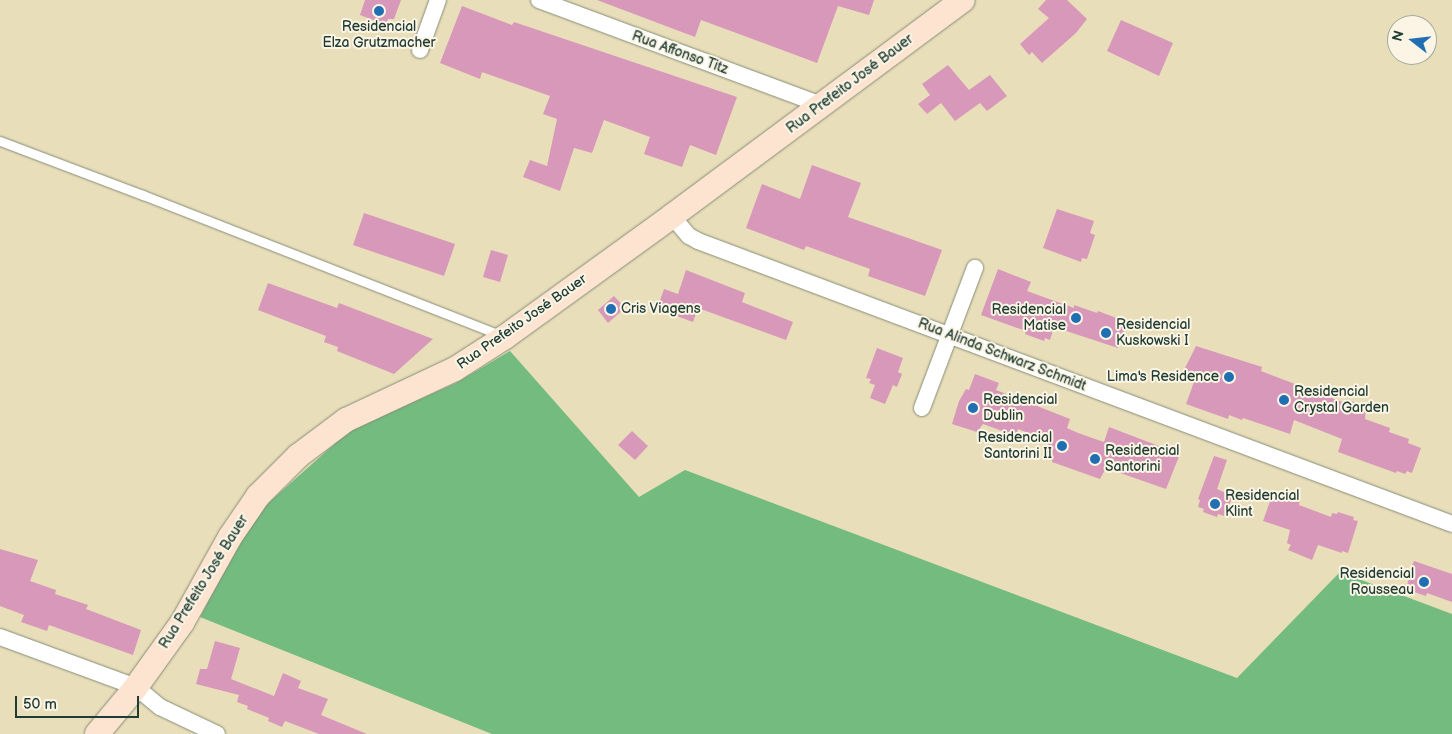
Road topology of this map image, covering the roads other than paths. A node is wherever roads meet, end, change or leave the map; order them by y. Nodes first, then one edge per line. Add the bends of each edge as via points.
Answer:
1 (438, 0) edge
2 (539, 0) edge
3 (964, 0) edge
4 (420, 50) dead end
5 (822, 105) junction
6 (0, 141) edge
7 (672, 216) junction
8 (975, 268) dead end
9 (950, 336) junction
10 (505, 337) junction
11 (922, 408) dead end
12 (1452, 524) edge
13 (0, 637) edge
14 (136, 687) junction
15 (98, 734) edge
16 (217, 734) edge

1 - 4 street
2 - 5 street, Rua Affonso Titz
3 - 5 street, Rua Prefeito José Bauer
5 - 7 street, Rua Prefeito José Bauer
6 - 10 lane
7 - 9 street, Rua Alinda Schwarz Schmidt via 689,236 698,241
7 - 10 street, Rua Prefeito José Bauer
8 - 9 street
9 - 11 street
9 - 12 street, Rua Alinda Schwarz Schmidt
10 - 14 street, Rua Prefeito José Bauer via 455,369 346,420 298,456 258,496 230,537 182,623
13 - 14 street
14 - 15 street, Rua Prefeito José Bauer
14 - 16 street via 160,707

